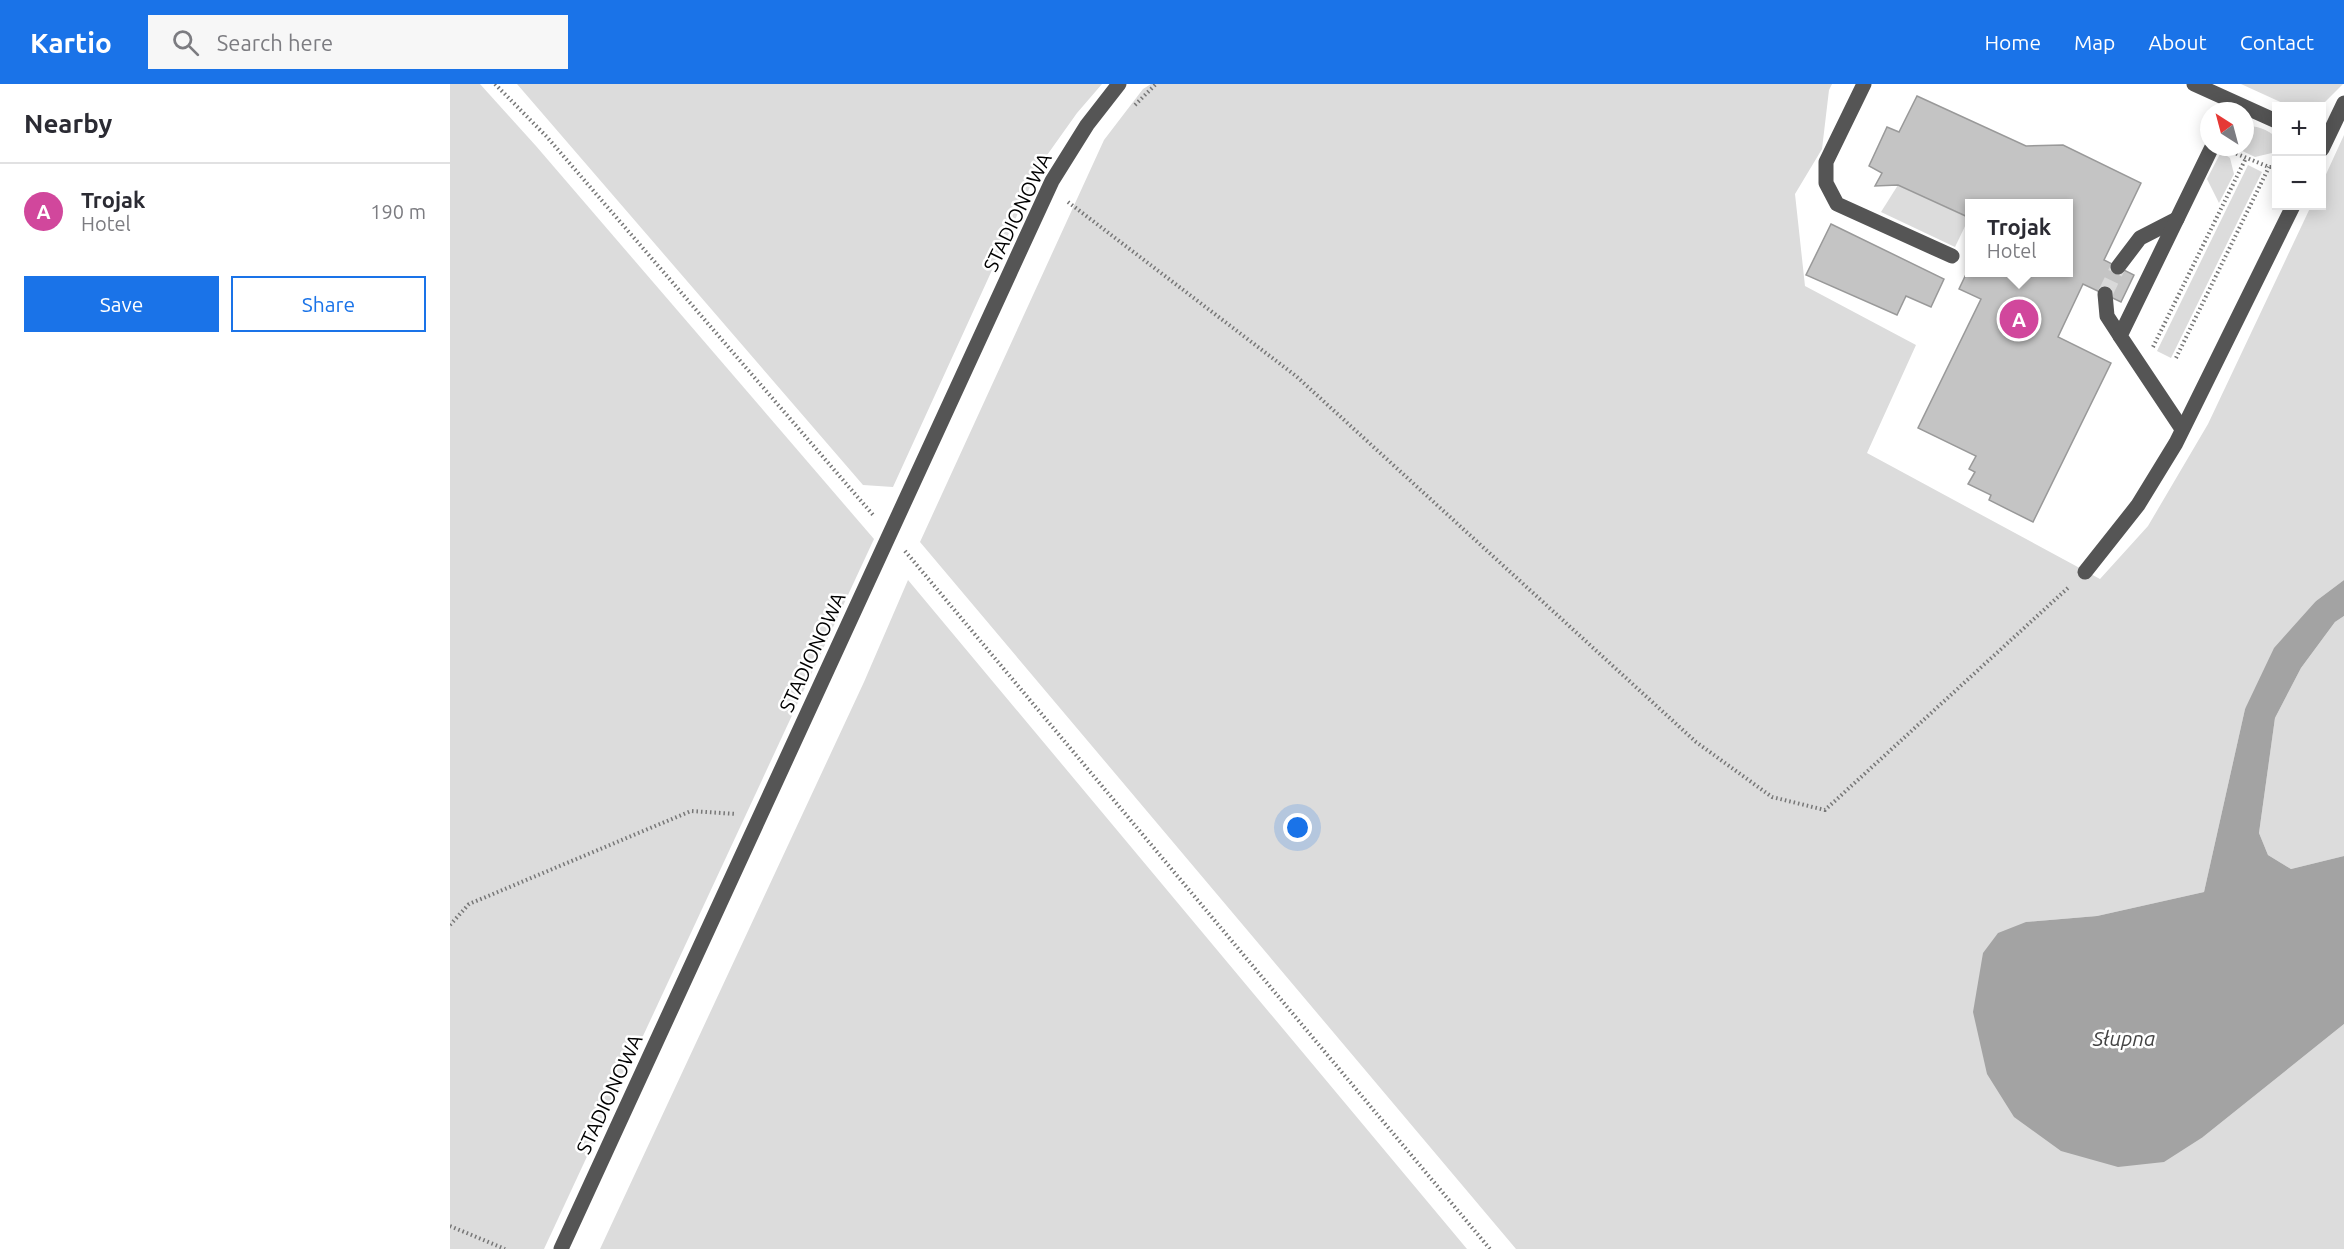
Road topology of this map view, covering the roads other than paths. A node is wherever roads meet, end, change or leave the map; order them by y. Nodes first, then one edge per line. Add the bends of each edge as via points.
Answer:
1 (1119, 84) edge
2 (1864, 84) edge
3 (2194, 84) edge
4 (2223, 102) edge
5 (2344, 103) edge
6 (2254, 114) edge
7 (2272, 119) edge
8 (2326, 138) edge
9 (2208, 156) edge
10 (2291, 210) edge
11 (2177, 219) junction
12 (1952, 256) dead end
13 (2118, 267) tunnel mouth
14 (2105, 294) tunnel mouth
15 (2120, 336) junction
16 (2182, 429) junction
17 (2085, 572) road end
18 (561, 1249) edge

1 - 18 street, STADIONOWA via 1087,125 1052,181
2 - 12 street via 1826,162 1826,183 1837,204
3 - 4 street
5 - 8 street
6 - 7 street
9 - 11 street
10 - 16 street
11 - 13 street via 2140,238
11 - 15 street
14 - 15 street via 2107,316
15 - 16 street
16 - 17 street via 2138,506

